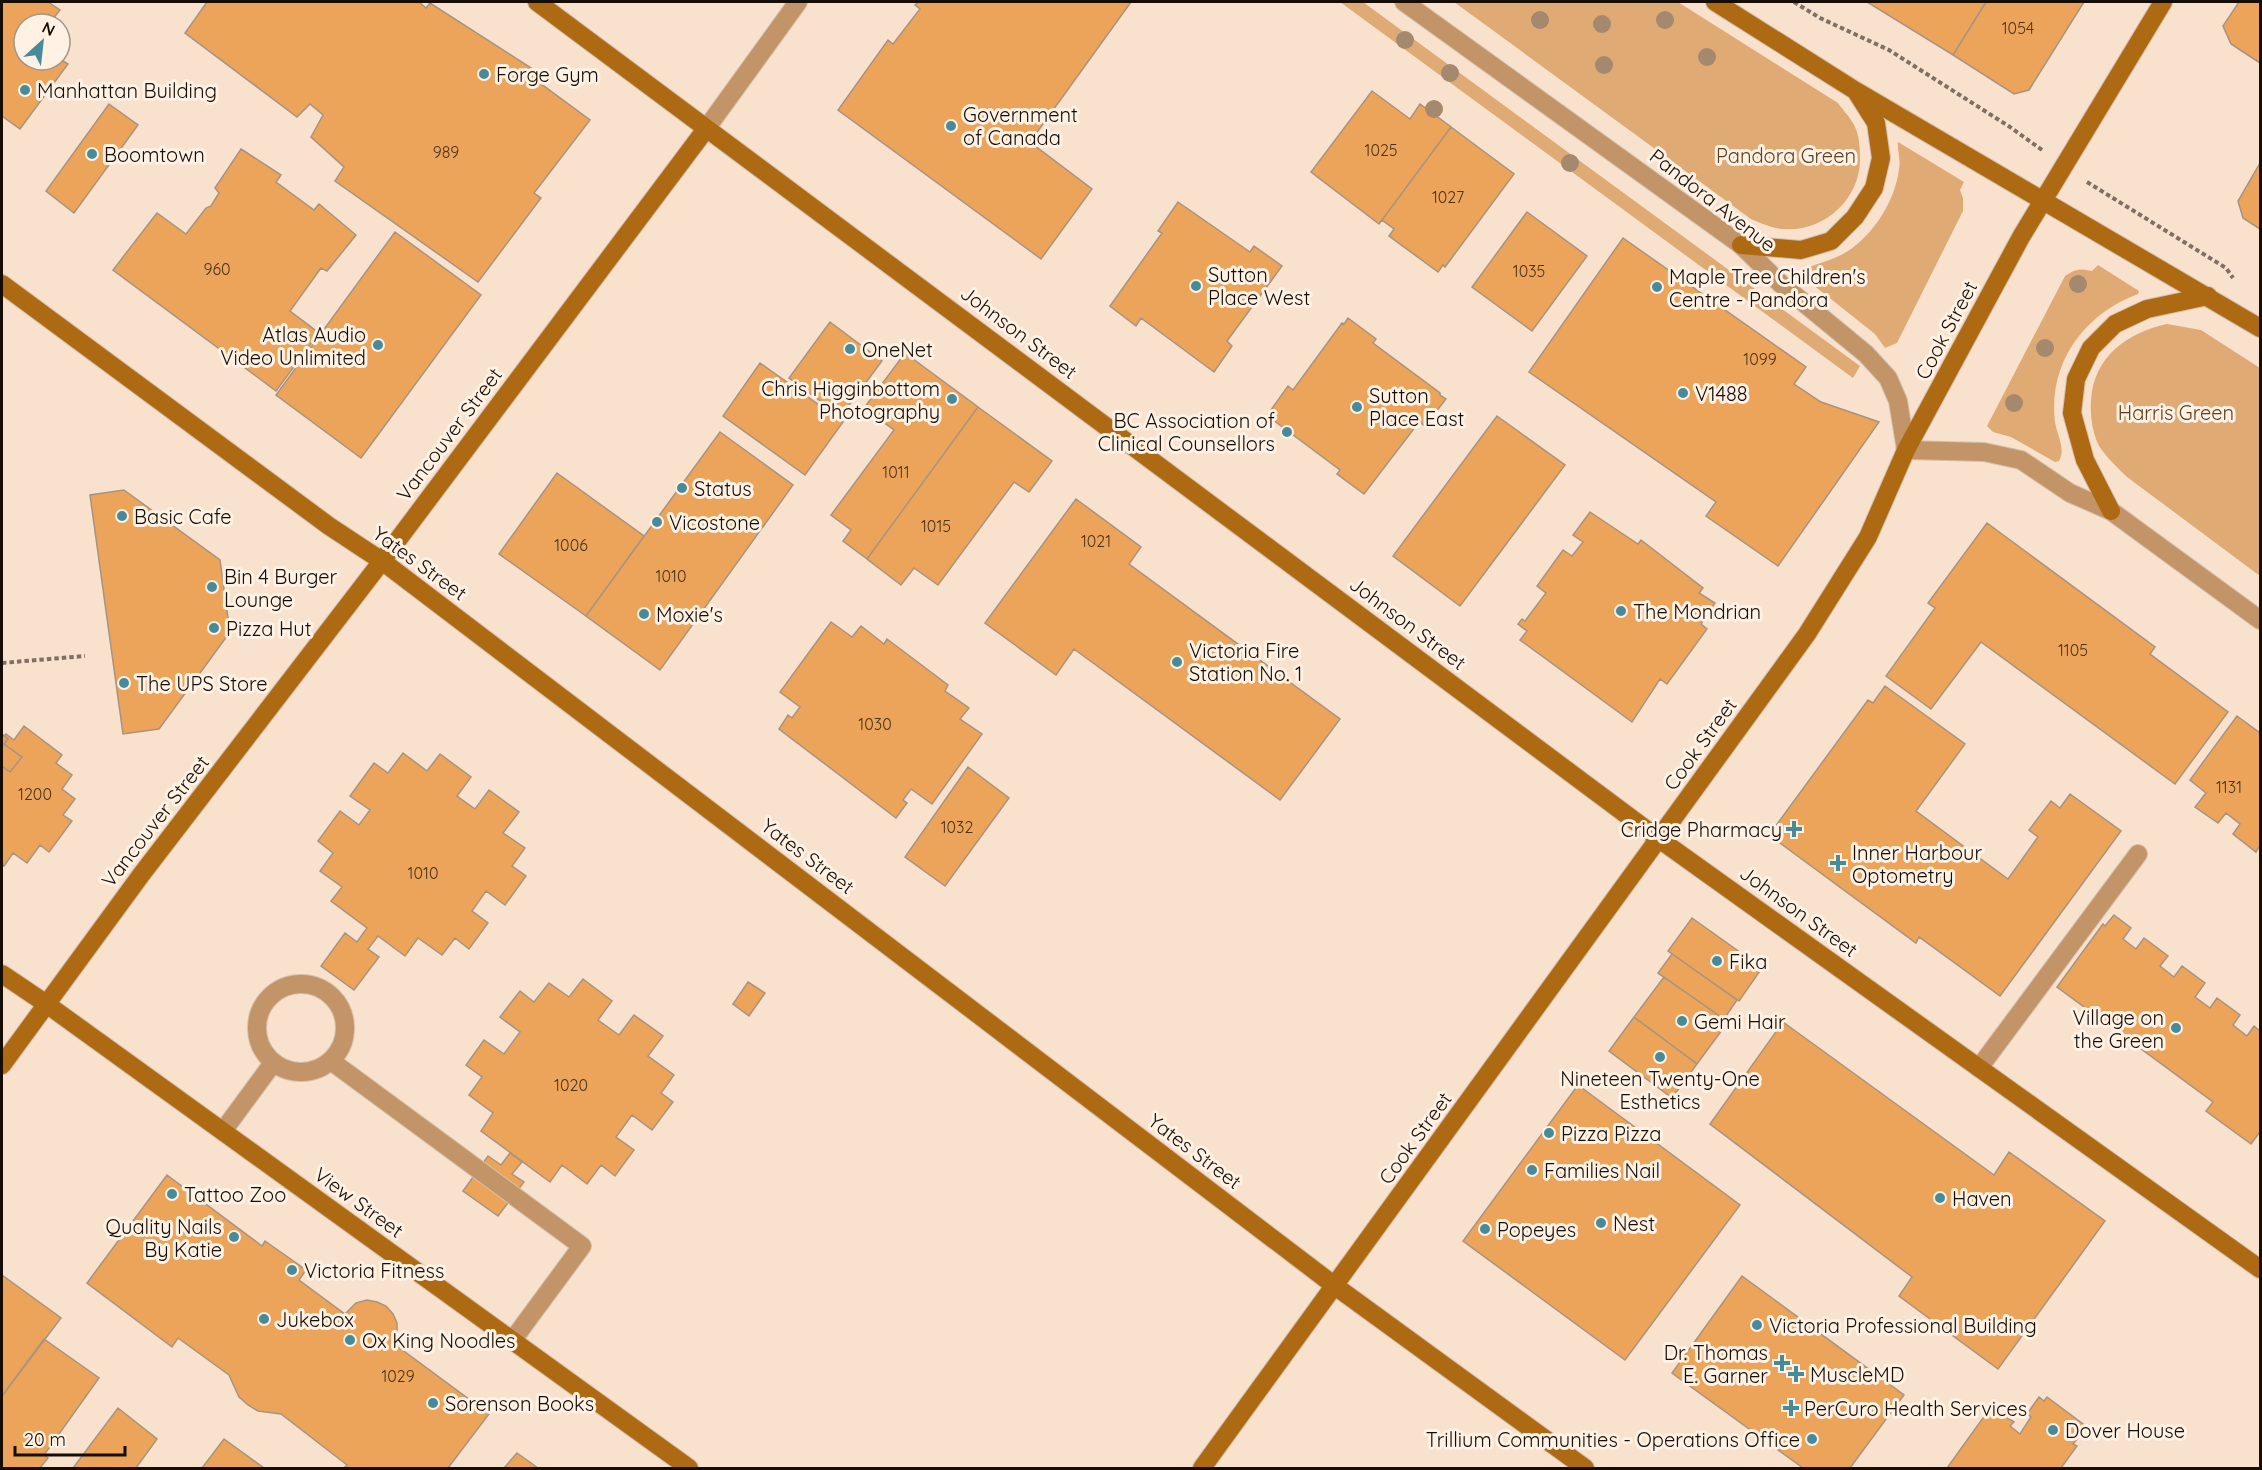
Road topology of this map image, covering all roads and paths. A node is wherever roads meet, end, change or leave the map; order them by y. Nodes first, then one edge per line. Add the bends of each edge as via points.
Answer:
1 (537, 2) edge
2 (798, 2) edge
3 (1404, 2) edge
4 (1715, 2) edge
5 (1794, 2) edge
6 (2163, 2) edge
7 (1856, 91) junction
8 (706, 129) junction
9 (2063, 166) junction
10 (2107, 196) dead end
11 (2043, 201) junction
12 (1741, 245) junction
13 (2, 284) edge
14 (2240, 286) dead end
15 (2208, 296) junction
16 (2260, 328) edge
17 (1906, 450) junction
18 (2111, 511) junction
19 (382, 561) junction
20 (2260, 620) edge
21 (85, 656) dead end
22 (2, 663) edge
23 (1659, 839) junction
24 (2138, 854) dead end
25 (2, 974) edge
26 (45, 1003) junction
27 (331, 1061) junction
28 (273, 1062) junction
29 (2, 1065) edge
30 (1979, 1068) junction
31 (223, 1131) junction
32 (2260, 1269) edge
33 (1335, 1286) junction
34 (512, 1341) junction
35 (689, 1468) edge
36 (1202, 1468) edge
37 (1585, 1468) edge

1 - 8 main road, Johnson Street
2 - 8 street, Vancouver Street
3 - 12 street, Pandora Avenue
4 - 7 main road
5 - 9 path via 1889,50 2010,127
6 - 9 main road, Cook Street
7 - 11 main road
7 - 12 main road via 1876,123 1881,158 1874,188 1855,217 1830,241 1801,250
8 - 19 main road, Vancouver Street
8 - 23 main road, Johnson Street
9 - 11 main road, Cook Street
10 - 14 path via 2226,268
11 - 15 main road
11 - 17 main road, Cook Street
12 - 17 street, Pandora Avenue via 1781,284 1866,354 1888,378 1898,401
13 - 19 main road, Yates Street
15 - 16 main road
15 - 18 main road via 2147,309 2115,324 2091,348 2076,379 2072,413 2077,432 2085,460
17 - 18 street via 1984,452 2021,460 2070,493
17 - 23 main road, Cook Street via 1868,537 1807,634
18 - 20 street
19 - 26 main road, Vancouver Street
19 - 33 main road, Yates Street
21 - 22 path
23 - 30 main road, Johnson Street
23 - 33 main road, Cook Street
24 - 30 street
25 - 26 main road, View Street
26 - 29 main road, Vancouver Street
26 - 31 main road, View Street
27 - 28 street via 299,1072
27 - 28 street via 343,1042 343,1014 326,991 298,984 283,987 270,996 257,1022 257,1037
27 - 34 street via 582,1246
28 - 31 street
30 - 32 main road, Johnson Street
31 - 34 main road, View Street
33 - 36 main road, Cook Street
33 - 37 main road, Yates Street
34 - 35 main road, View Street

